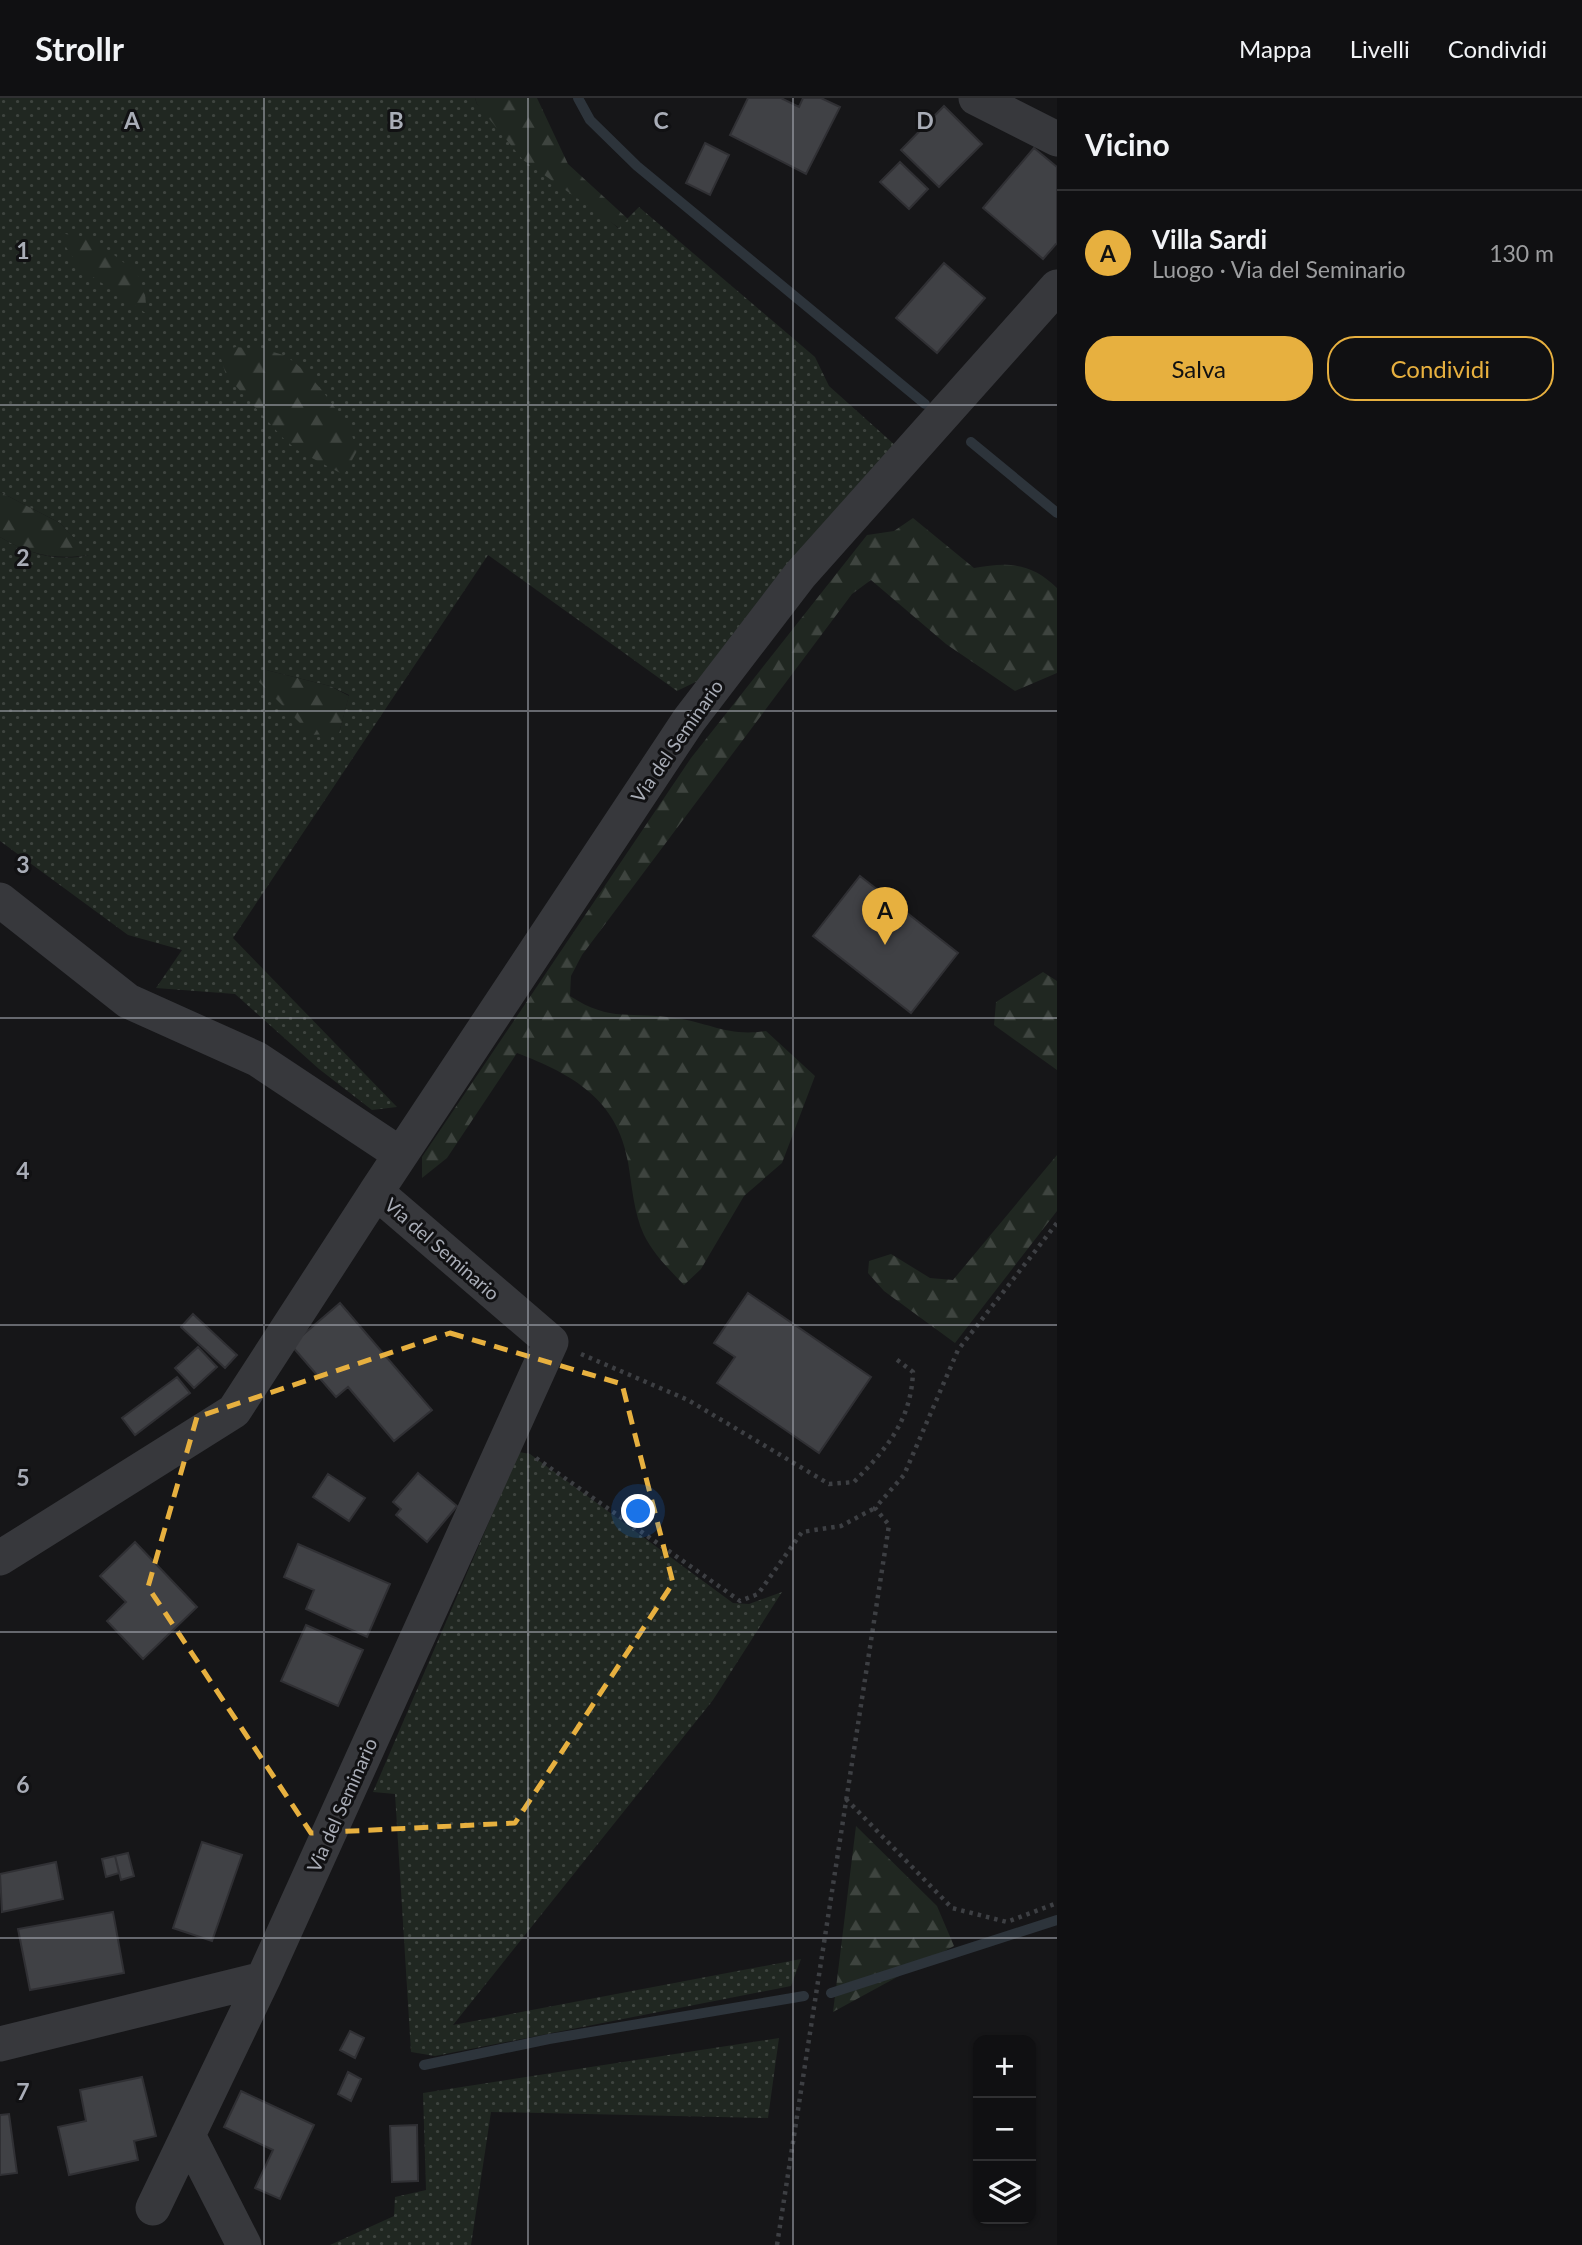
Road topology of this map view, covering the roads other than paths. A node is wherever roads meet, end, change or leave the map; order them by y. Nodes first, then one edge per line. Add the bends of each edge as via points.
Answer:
1 (976, 98) edge
2 (1057, 139) edge
3 (1057, 287) edge
4 (0, 900) edge
5 (401, 1154) junction
6 (376, 1192) junction
7 (0, 1558) edge
8 (263, 1979) junction
9 (0, 2044) edge
10 (188, 2134) junction
11 (153, 2208) dead end
12 (244, 2245) edge

1 - 2 street
3 - 5 street, Via del Seminario via 800,575 697,710
4 - 5 street via 128,1001 257,1059
5 - 6 street, Via del Seminario
6 - 7 street via 233,1411
6 - 8 street, Via del Seminario via 551,1342
8 - 9 street
8 - 10 street, Via del Seminario
10 - 11 street, Via del Seminario
10 - 12 street

